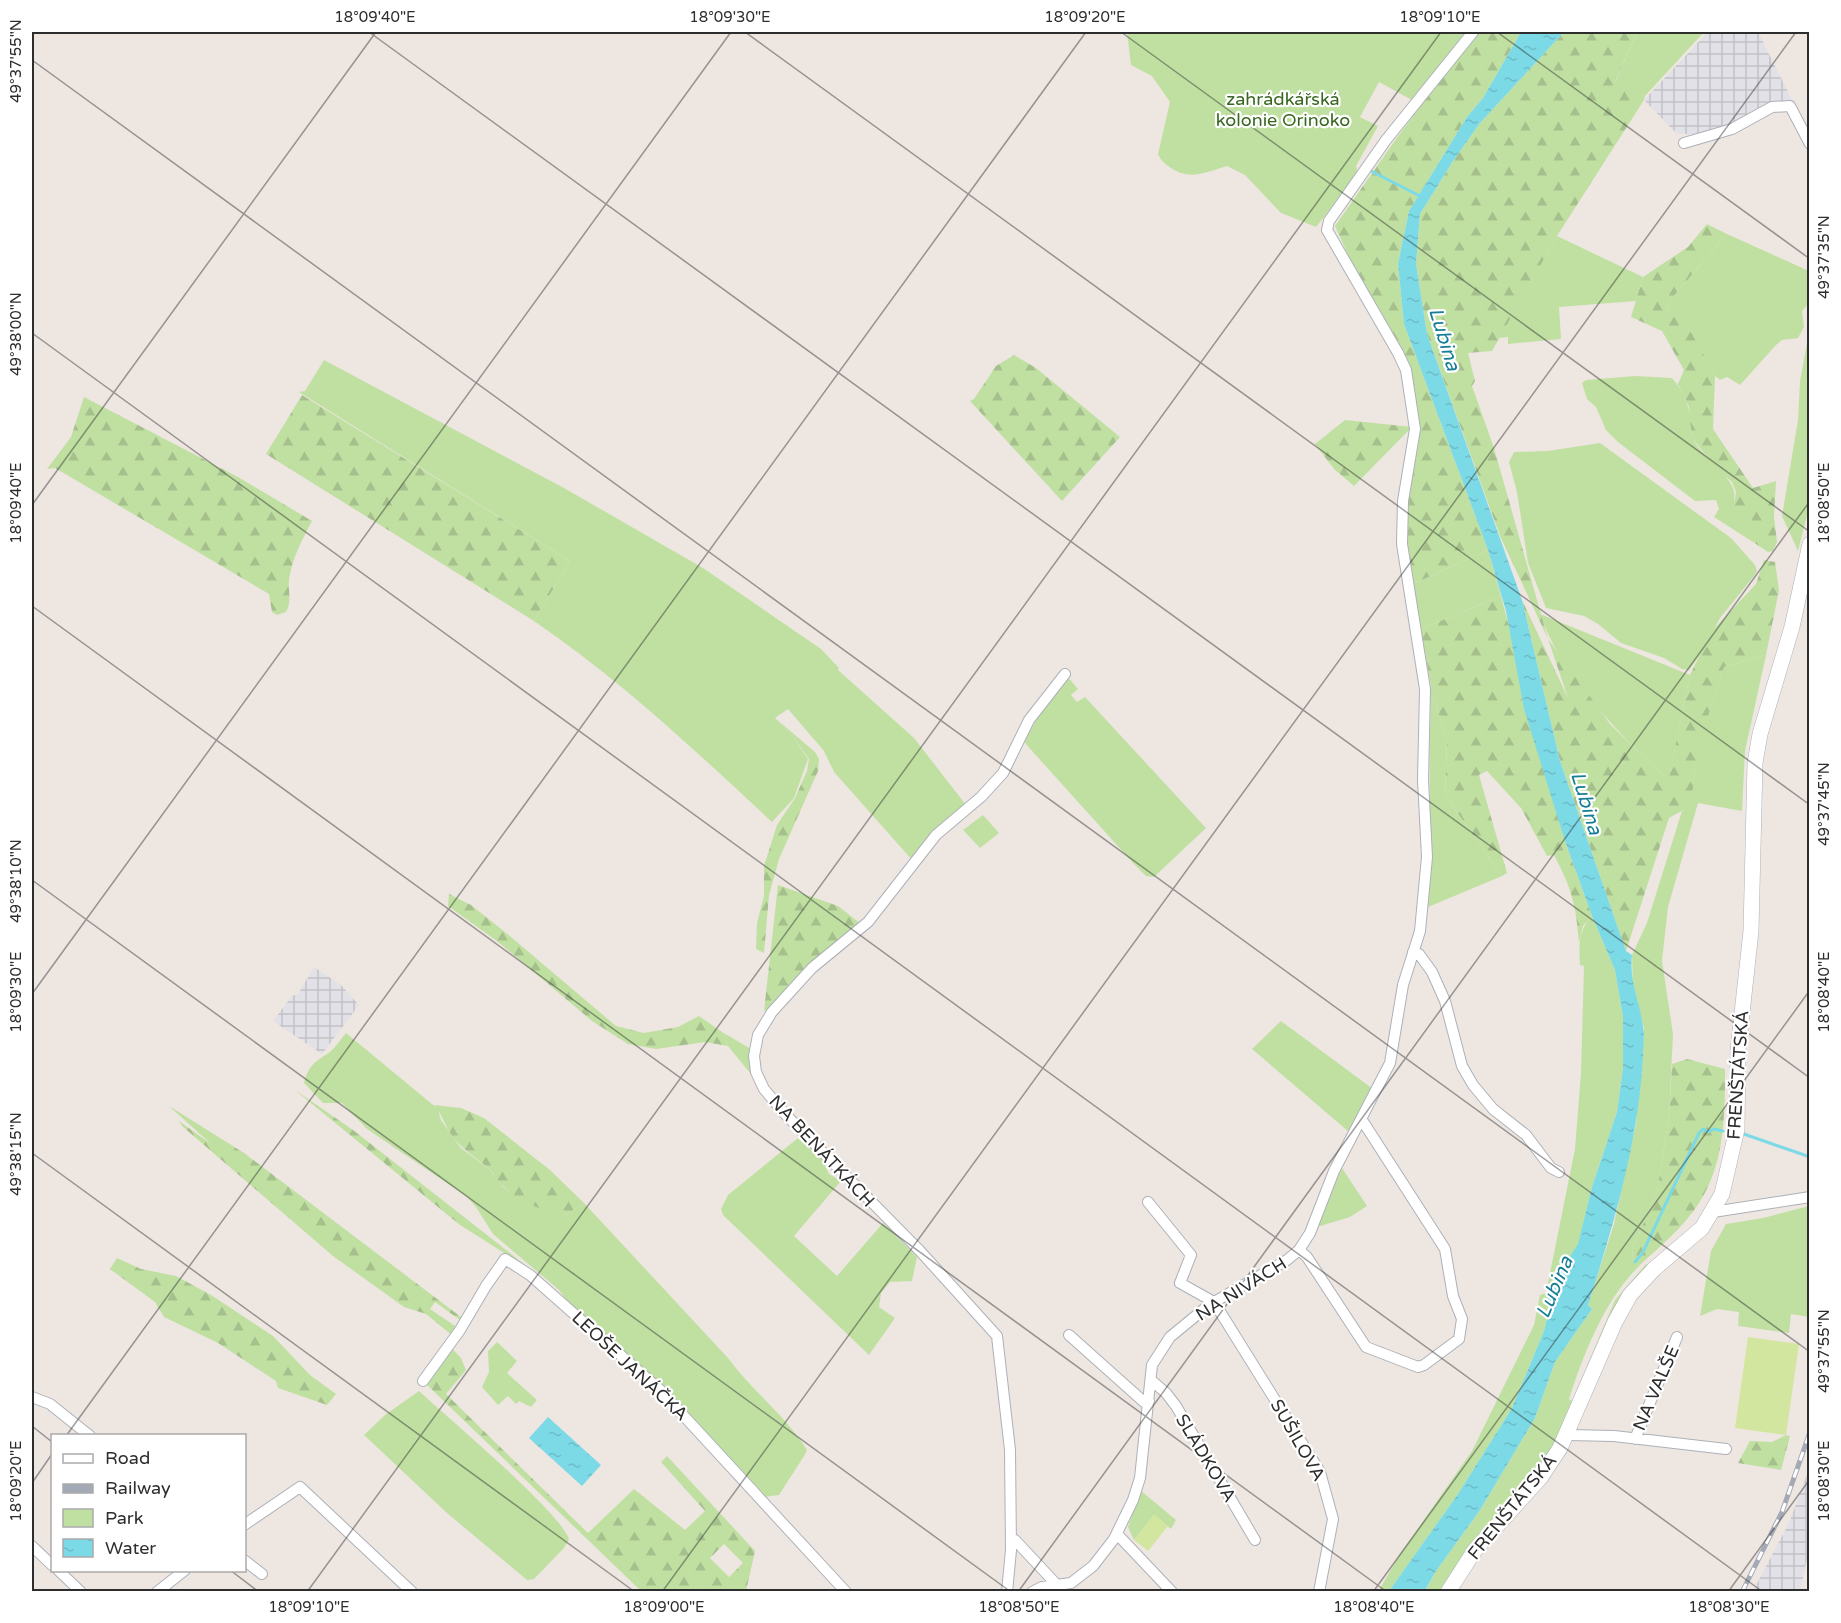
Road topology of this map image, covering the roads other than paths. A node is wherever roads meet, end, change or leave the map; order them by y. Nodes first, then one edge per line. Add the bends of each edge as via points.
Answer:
1 (1473, 32) edge
2 (1684, 143) dead end
3 (1809, 144) edge
4 (1808, 551) edge
5 (1065, 674) dead end
6 (1413, 952) junction
7 (1362, 1120) junction
8 (1559, 1172) dead end
9 (1809, 1197) edge
10 (1148, 1203) dead end
11 (1713, 1212) junction
12 (1299, 1250) junction
13 (1214, 1302) junction
14 (1069, 1335) dead end
15 (1677, 1337) dead end
16 (1151, 1380) junction
17 (423, 1381) dead end
18 (32, 1397) edge
19 (1149, 1401) junction
20 (88, 1434) edge
21 (1568, 1435) junction
22 (1635, 1439) junction
23 (1726, 1449) dead end
24 (246, 1524) edge
25 (1117, 1534) junction
26 (1011, 1539) junction
27 (1255, 1540) dead end
28 (32, 1546) edge
29 (246, 1562) edge
30 (51, 1564) edge
31 (60, 1572) edge
32 (182, 1572) edge
33 (262, 1574) dead end
34 (1066, 1587) edge
35 (81, 1592) edge
36 (157, 1592) edge
37 (412, 1592) edge
38 (846, 1592) edge
39 (1007, 1592) edge
40 (1032, 1592) edge
41 (1172, 1592) edge
42 (1319, 1592) edge
43 (1448, 1592) edge

1 - 6 street, NA NIVÁCH via 1386,140 1329,221 1327,230 1398,353 1412,399 1415,429 1403,501 1402,544 1425,689 1423,780 1427,857 1423,909
2 - 3 street via 1732,129 1772,107 1786,104
4 - 11 main road, FRENŠTÁTSKÁ via 1755,763 1750,931 1738,1050 1737,1132 1728,1175
5 - 26 street, NA BENÁTKÁCH via 1029,720 1003,773 936,835 868,922 812,968 772,1012 758,1035 754,1056 764,1089 785,1114 920,1251 997,1336 1010,1450
6 - 7 street, NA NIVÁCH via 1390,1064
6 - 8 street via 1432,972 1445,1001 1462,1066 1473,1085
7 - 12 street, NA NIVÁCH
7 - 12 street via 1445,1249 1453,1296 1462,1319 1459,1339 1418,1367 1366,1347
9 - 11 street
10 - 13 street via 1191,1254 1180,1283
11 - 21 main road, FRENŠTÁTSKÁ via 1702,1228 1630,1295
12 - 13 street, NA NIVÁCH
13 - 16 street, NA NIVÁCH via 1170,1337 1152,1365
13 - 42 street, SUŠILOVA via 1320,1472 1333,1518
14 - 19 street via 1144,1402
15 - 22 street, NA VALŠE
16 - 19 street, NA NIVÁCH
16 - 27 street, SLÁDKOVA via 1176,1406
17 - 38 street, LEOŠE JANÁČKA via 505,1259 593,1329 659,1389
18 - 20 street via 50,1404
19 - 25 street, NA NIVÁCH via 1140,1478
21 - 22 street, NA VALŠE
21 - 43 main road, FRENŠTÁTSKÁ via 1541,1477 1476,1550
22 - 23 street, NA VALŠE
24 - 37 street via 300,1487
25 - 34 street, NA NIVÁCH via 1092,1566
25 - 41 street
26 - 34 street
26 - 39 street, NA BENÁTKÁCH
28 - 30 street
29 - 33 street
31 - 35 street
32 - 36 street
34 - 40 street, NA NIVÁCH

